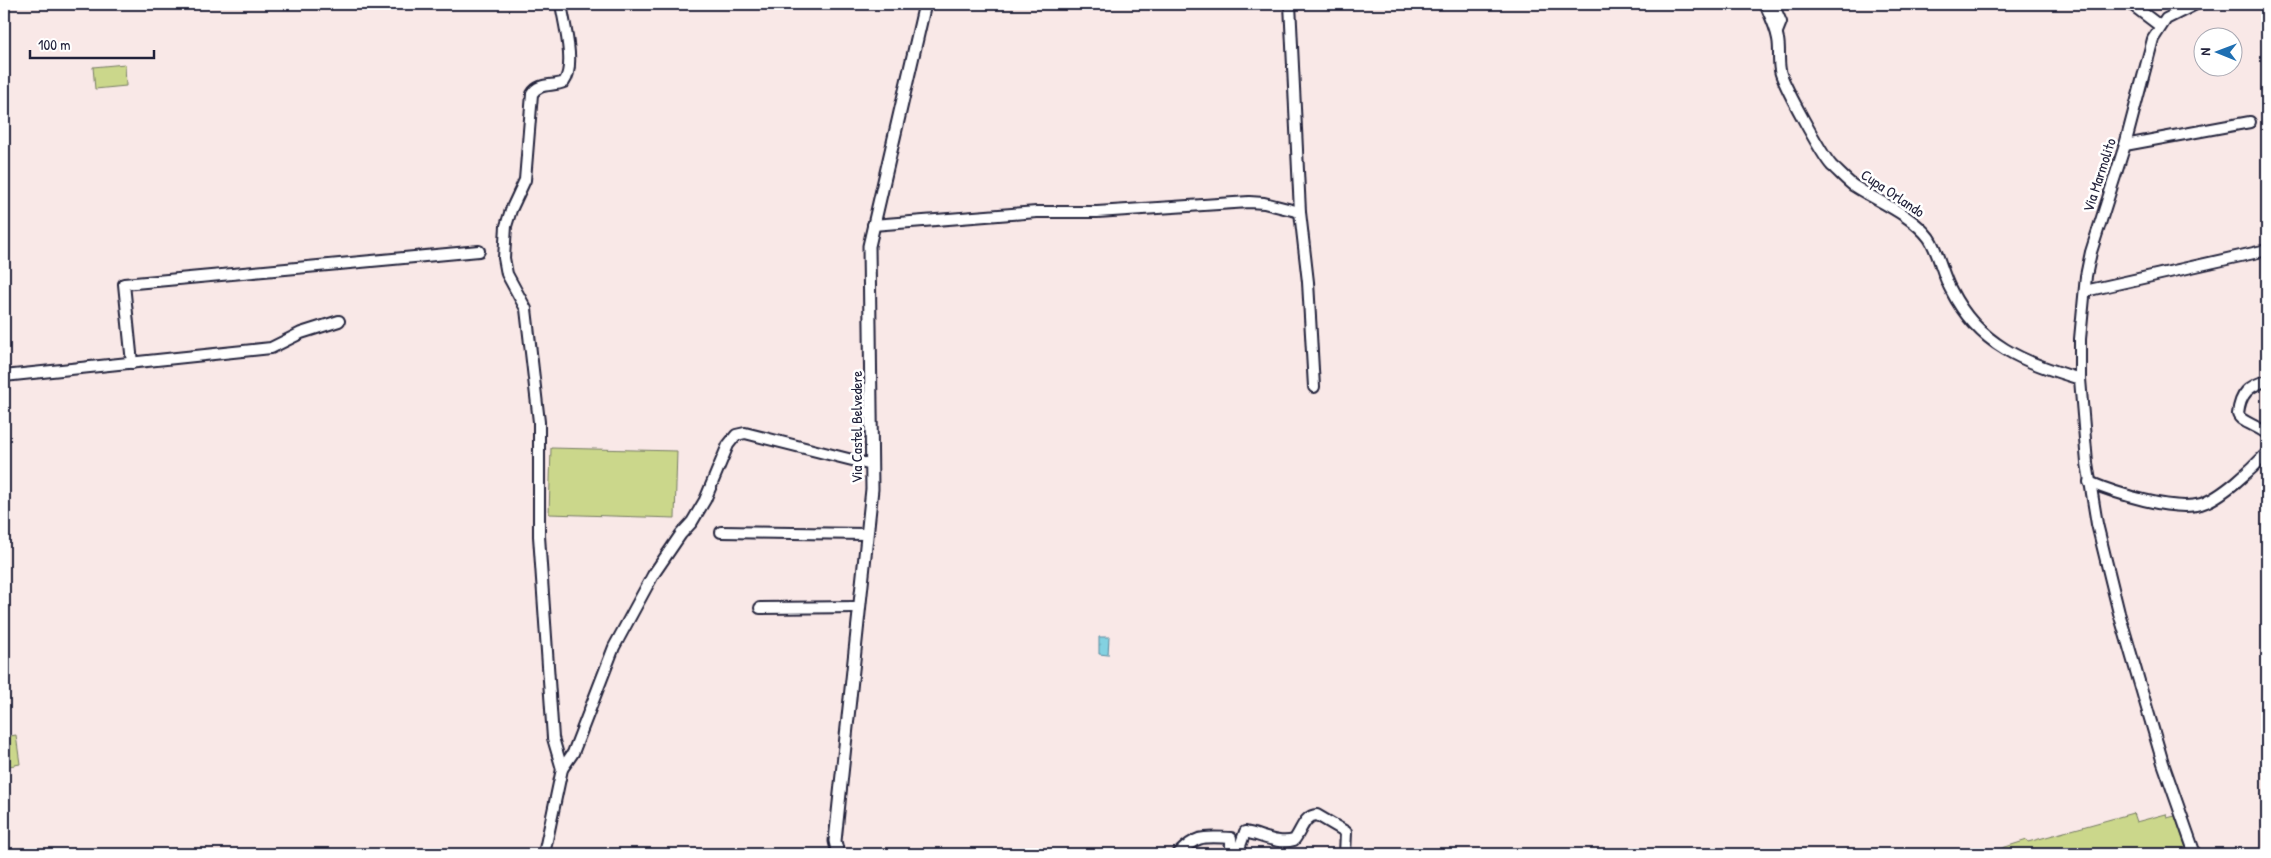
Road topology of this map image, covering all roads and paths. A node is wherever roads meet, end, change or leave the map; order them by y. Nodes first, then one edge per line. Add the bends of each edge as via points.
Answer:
1 (561, 4) edge
2 (925, 4) edge
3 (1290, 4) edge
4 (1765, 4) edge
5 (1773, 4) edge
6 (2131, 4) edge
7 (2196, 4) edge
8 (2160, 26) junction
9 (1777, 32) junction
10 (2250, 122) dead end
11 (2125, 145) junction
12 (1300, 212) junction
13 (872, 225) junction
14 (478, 250) dead end
15 (2267, 250) edge
16 (2084, 291) junction
17 (339, 321) dead end
18 (132, 363) junction
19 (4, 376) edge
20 (2080, 379) junction
21 (2267, 381) edge
22 (1314, 387) dead end
23 (2267, 434) edge
24 (2267, 453) edge
25 (872, 465) junction
26 (2089, 482) junction
27 (721, 532) dead end
28 (867, 534) junction
29 (860, 607) junction
30 (760, 608) dead end
31 (562, 769) junction
32 (544, 854) edge
33 (838, 854) edge
34 (1178, 854) edge
35 (1231, 854) edge
36 (1237, 854) edge
37 (1345, 854) edge
38 (2195, 854) edge

1 - 31 street via 569,73 564,82 544,85 532,94 525,180 511,210 504,241 507,274 526,309 536,403 541,574 553,738
2 - 13 street, Via Castel Belvedere
3 - 12 street
4 - 9 street, Cupa Orlando
5 - 9 street via 1781,22
6 - 8 street
7 - 8 street, Via Marmolito via 2178,11
8 - 11 street, Via Marmolito via 2153,40
9 - 20 street, Cupa Orlando via 1782,76 1818,146 1831,164 1854,186 1879,199 1928,237 1958,303 1980,332 2023,359
10 - 11 street
11 - 16 street, Via Marmolito via 2095,235
12 - 13 street via 1250,202 1097,212 1038,212
12 - 22 street
13 - 25 street, Via Castel Belvedere via 868,272
14 - 18 street via 124,284
15 - 16 street
16 - 20 street, Via Marmolito
17 - 18 street via 301,333 271,348
18 - 19 street
20 - 26 street, Via Marmolito
21 - 23 street via 2244,392 2238,414 2243,421
24 - 26 street via 2211,500 2192,506 2180,507 2124,495
25 - 28 street, Via Castel Belvedere
25 - 31 street via 745,433 736,435 728,445 697,514 653,575 626,624 573,753
26 - 38 street, Via Marmolito via 2099,534 2162,764
27 - 28 street
28 - 29 street, Via Castel Belvedere
29 - 30 street
29 - 33 street, Via Castel Belvedere via 836,831
31 - 32 street
34 - 35 street via 1190,842 1208,837 1231,838
36 - 37 street via 1245,832 1289,842 1299,835 1307,818 1316,815 1346,832

